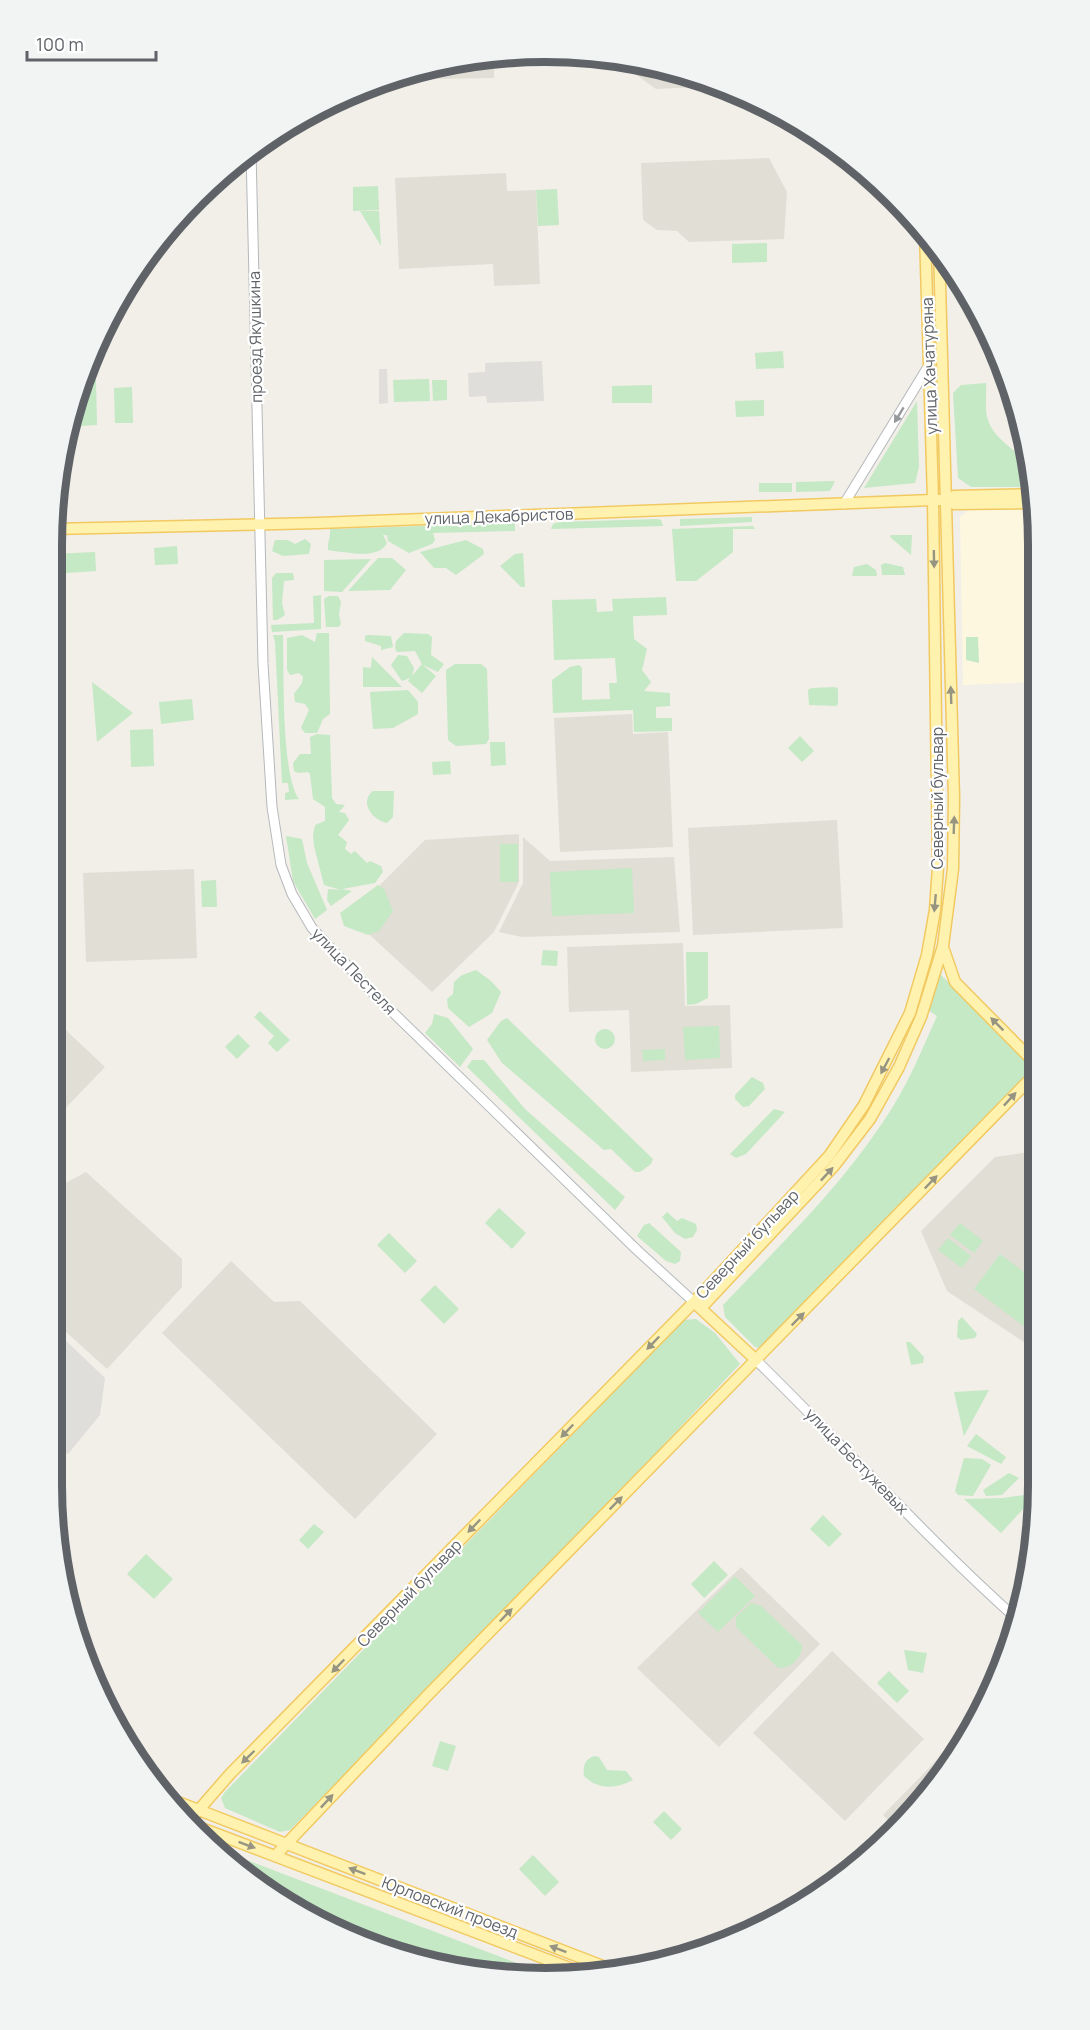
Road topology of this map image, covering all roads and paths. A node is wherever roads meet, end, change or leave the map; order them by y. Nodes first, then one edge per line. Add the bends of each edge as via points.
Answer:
1 (251, 161) edge
2 (925, 247) edge
3 (939, 265) edge
4 (929, 365) junction
5 (1025, 494) edge
6 (933, 500) junction
7 (945, 500) junction
8 (1026, 502) edge
9 (844, 504) junction
10 (260, 524) junction
11 (63, 529) edge
12 (943, 946) junction
13 (1028, 1056) edge
14 (1028, 1080) edge
15 (697, 1305) junction
16 (756, 1360) junction
17 (1011, 1613) edge
18 (180, 1803) edge
19 (198, 1810) junction
20 (193, 1816) edge
21 (213, 1836) edge
22 (287, 1844) junction
23 (276, 1855) junction
24 (600, 1965) edge
25 (566, 1967) edge

1 - 10 street, проезд Якушкина
2 - 4 main road, улица Хачатуряна
3 - 7 main road, улица Хачатуряна
4 - 6 main road, улица Хачатуряна
4 -> 9 street
5 - 7 main road, улица Декабристов via 954,496
6 - 7 main road, улица Декабристов
6 - 9 main road, улица Декабристов
6 -> 15 main road, Северный бульвар via 938,867 935,910 918,992 874,1087 829,1156 753,1235
7 - 8 main road, улица Декабристов via 954,504
12 -> 7 main road, Северный бульвар via 953,869 954,809
9 - 10 main road, улица Декабристов
10 - 11 main road, улица Декабристов
10 - 15 street, улица Пестеля via 261,633 272,807 281,865 301,912 372,992
13 -> 12 main road via 955,982
15 -> 12 main road, Северный бульвар via 834,1166 870,1119 899,1067 932,986
16 -> 14 main road
15 - 16 main road, улица Бестужевых
15 -> 19 main road, Северный бульвар
16 - 17 street, улица Бестужевых
22 -> 16 main road
18 - 19 main road, Юрловский проезд
19 - 20 main road, Северный бульвар
19 - 22 main road, Юрловский проезд
21 -> 23 main road, Юрловский проезд
22 - 23 main road
24 -> 22 main road, Юрловский проезд
23 - 25 main road, Юрловский проезд

